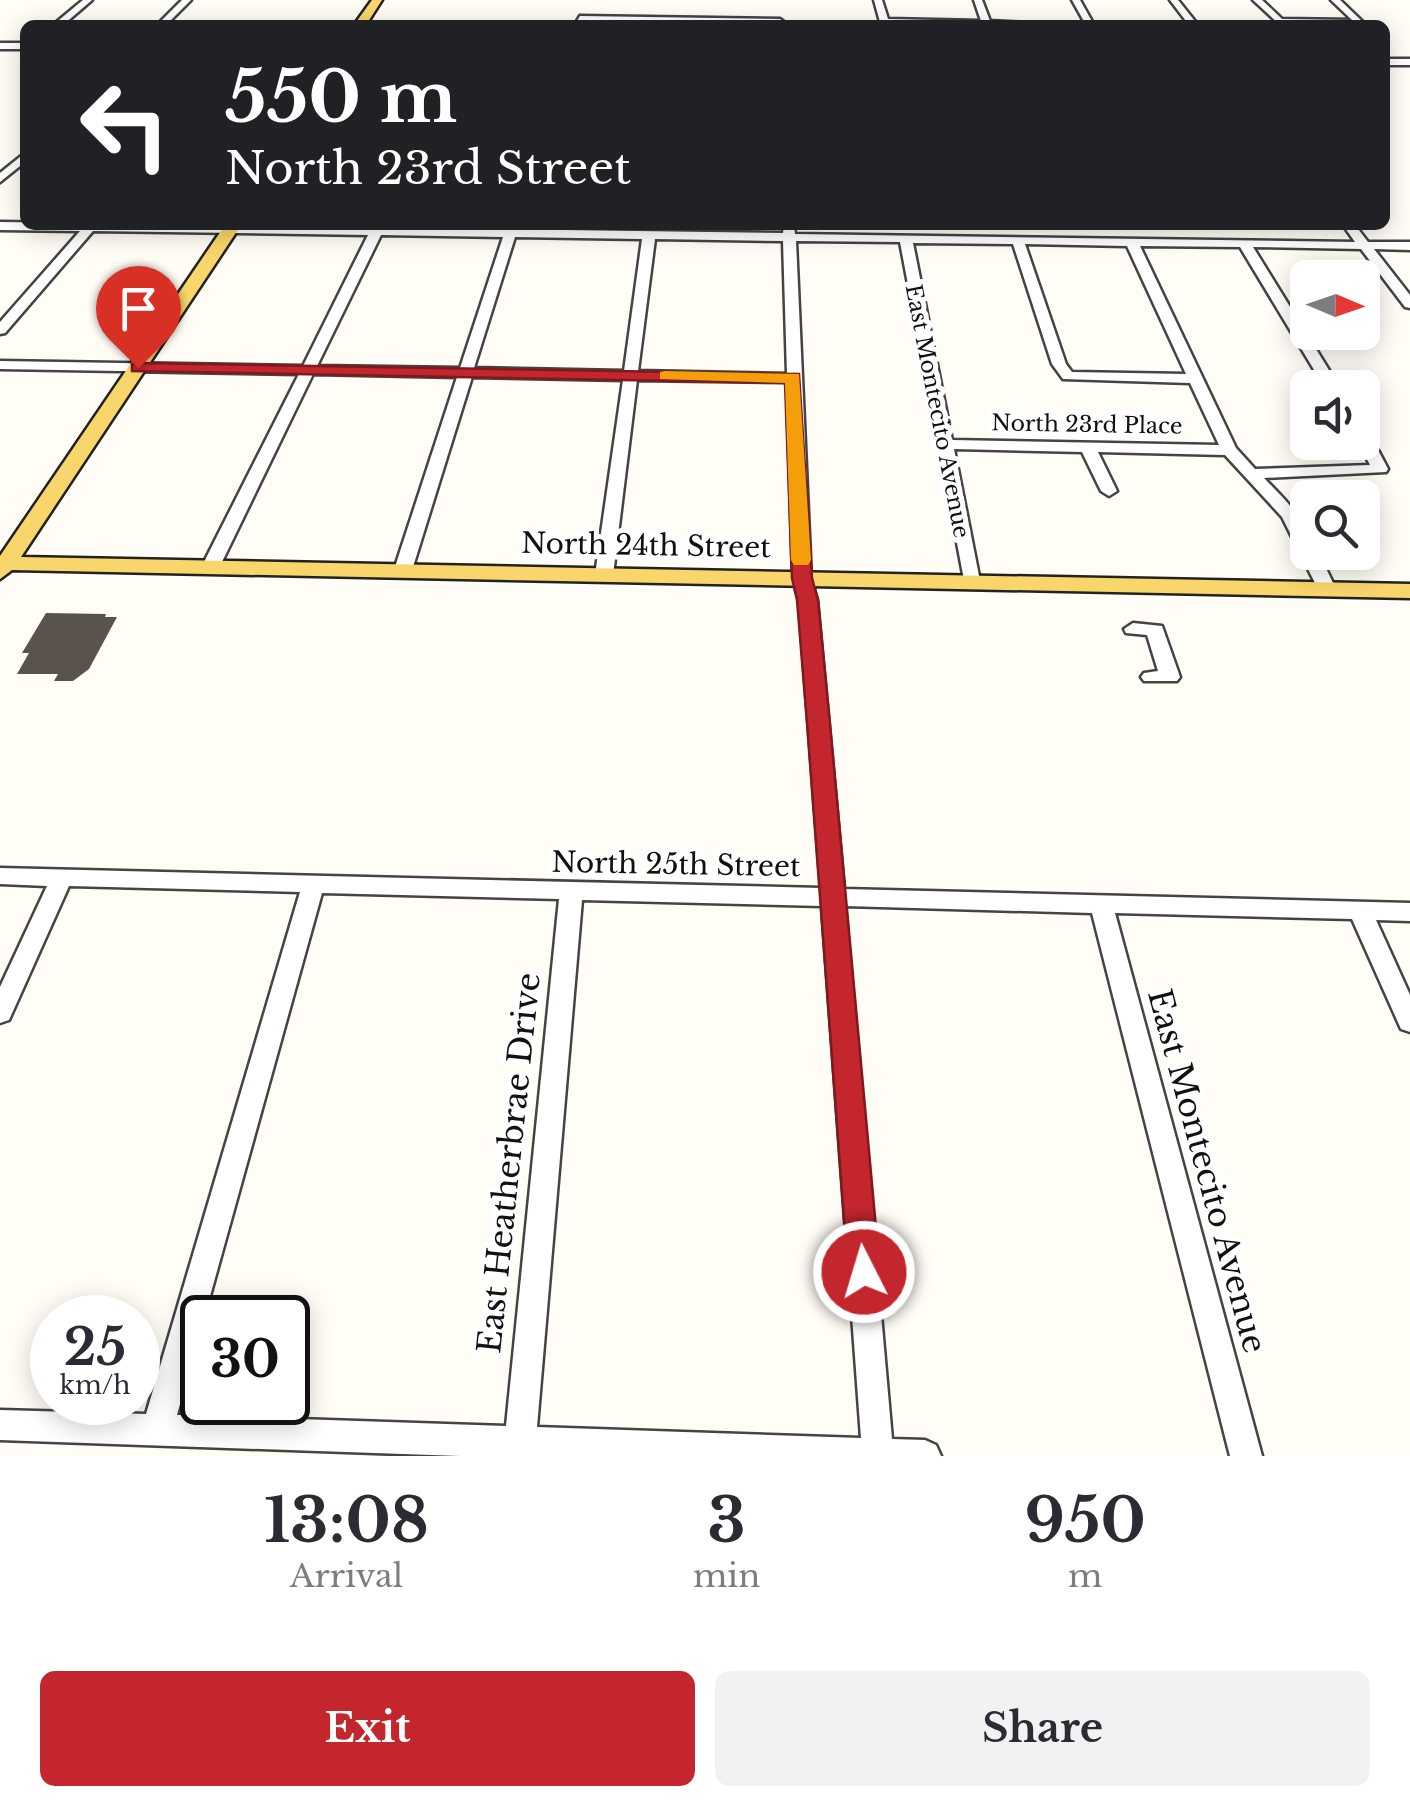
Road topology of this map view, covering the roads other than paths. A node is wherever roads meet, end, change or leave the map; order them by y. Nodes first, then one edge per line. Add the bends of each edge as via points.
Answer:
1 (88, 0) edge
2 (187, 0) edge
3 (1174, 0) edge
4 (1257, 0) edge
5 (1335, 0) edge
6 (585, 4) dead end
7 (780, 7) dead end
8 (64, 20) edge
9 (166, 20) edge
10 (581, 20) edge
11 (780, 20) edge
12 (1190, 20) edge
13 (1278, 20) edge
14 (1357, 20) edge
15 (87, 230) edge
16 (230, 230) edge
17 (318, 230) edge
18 (1071, 230) edge
19 (1277, 230) edge
20 (1352, 230) edge
21 (376, 232) junction
22 (789, 232) edge
23 (510, 234) junction
24 (649, 236) junction
25 (906, 240) junction
26 (1018, 241) junction
27 (1076, 242) junction
28 (1132, 243) junction
29 (1244, 244) junction
30 (1285, 245) junction
31 (1364, 246) junction
32 (1410, 246) edge
33 (1405, 291) edge
34 (1410, 304) edge
35 (0, 330) edge
36 (0, 365) edge
37 (138, 368) junction
38 (308, 370) junction
39 (1322, 370) edge
40 (466, 372) junction
41 (631, 375) junction
42 (793, 378) junction
43 (1196, 379) junction
44 (944, 444) junction
45 (1088, 447) junction
46 (1229, 450) junction
47 (1375, 460) edge
48 (1249, 474) junction
49 (1109, 490) dead end
50 (1290, 517) edge
51 (2, 566) edge
52 (211, 566) junction
53 (402, 570) junction
54 (1318, 570) edge
55 (604, 574) junction
56 (802, 578) junction
57 (971, 582) junction
58 (1327, 589) junction
59 (1410, 591) edge
60 (1133, 630) dead end
61 (1151, 678) dead end
62 (0, 876) edge
63 (62, 878) junction
64 (313, 885) junction
65 (571, 892) junction
66 (833, 896) junction
67 (1101, 904) junction
68 (1360, 911) junction
69 (1410, 912) edge
70 (0, 1013) edge
71 (1410, 1022) edge
72 (0, 1425) edge
73 (156, 1430) junction
74 (520, 1441) junction
75 (878, 1455) edge
76 (924, 1456) edge
77 (1246, 1456) edge

1 - 8 street
2 - 9 street
3 - 12 street
4 - 13 street
5 - 14 street
6 - 10 street
7 - 11 street
15 - 35 street
16 - 37 main road
17 - 21 street
18 - 27 street
19 - 30 street
20 - 31 street
21 - 23 street
21 - 38 street
22 - 24 street
22 - 25 street
22 - 42 street
23 - 24 street
23 - 40 street
24 - 41 street
25 - 26 street
25 - 44 street, East Montecito Avenue
26 - 27 street
26 - 43 street via 1068,376
27 - 28 street
28 - 29 street
28 - 43 street
29 - 30 street
29 - 39 street
30 - 31 street
31 - 32 street
31 - 33 street
33 - 34 street
36 - 37 street
37 - 38 street
37 - 51 main road
38 - 40 street
38 - 52 street
40 - 41 street
40 - 53 street
41 - 42 street
41 - 55 street
42 - 56 street
43 - 46 street
44 - 45 street, North 23rd Place
44 - 57 street, East Montecito Avenue
45 - 46 street, North 23rd Place
45 - 49 street
46 - 48 street
47 - 48 street via 1380,469
48 - 50 street
51 - 52 main road, North 24th Street
52 - 53 main road, North 24th Street
53 - 55 main road, North 24th Street
54 - 58 street
55 - 56 main road, North 24th Street
56 - 57 main road, North 24th Street
56 - 66 street
57 - 58 main road, North 24th Street
58 - 59 main road, North 24th Street
60 - 61 street via 1155,630 1170,677
62 - 63 street, North 25th Street
63 - 64 street, North 25th Street
63 - 70 street
64 - 65 street, North 25th Street
64 - 73 street
65 - 66 street, North 25th Street
65 - 74 street, East Heatherbrae Drive
66 - 67 street, North 25th Street
66 - 75 street
67 - 68 street, North 25th Street
67 - 77 street, East Montecito Avenue
68 - 69 street, North 25th Street
68 - 71 street
72 - 73 street
73 - 74 street
74 - 75 street
75 - 76 street

